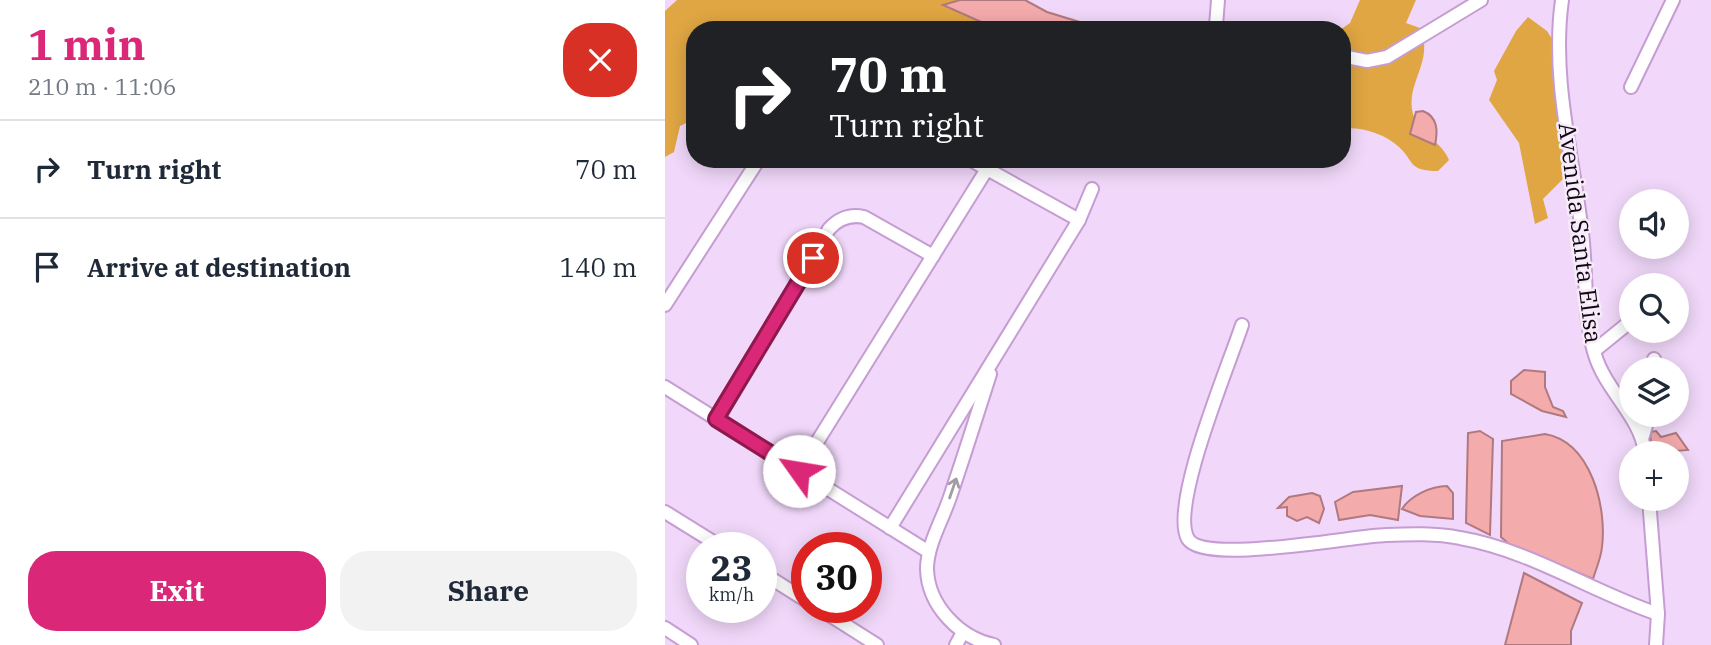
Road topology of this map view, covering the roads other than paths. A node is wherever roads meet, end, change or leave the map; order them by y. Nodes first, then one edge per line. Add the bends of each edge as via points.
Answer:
1 (1217, 0) edge
2 (1481, 0) edge
3 (1562, 0) edge
4 (1673, 0) edge
5 (1216, 21) edge
6 (1351, 58) edge
7 (1631, 87) dead end
8 (753, 168) edge
9 (987, 169) joint
10 (1092, 189) dead end
11 (1079, 220) junction
12 (933, 256) junction
13 (665, 305) edge
14 (1242, 326) dead end
15 (1619, 331) edge
16 (1594, 351) junction
17 (995, 357) junction
18 (665, 387) edge
19 (716, 419) junction
20 (955, 421) junction
21 (1646, 427) edge
22 (1643, 436) junction
23 (943, 441) junction
24 (1644, 441) edge
25 (967, 447) junction
26 (799, 471) junction
27 (1650, 511) edge
28 (665, 512) edge
29 (890, 528) junction
30 (697, 532) edge
31 (929, 552) junction
32 (1658, 614) junction
33 (842, 623) edge
34 (665, 628) edge
35 (963, 632) junction
36 (691, 645) edge
37 (877, 645) edge
38 (956, 645) edge
39 (994, 645) edge
40 (1656, 645) edge

1 - 5 street
2 - 6 street via 1387,57 1367,61
3 - 16 street, Avenida Santa Elisa via 1558,60
4 - 7 street
8 - 13 street
9 - 11 street
9 - 12 street
10 - 11 street
11 - 17 street
12 - 19 street via 864,217 838,221
12 - 26 street
14 - 32 street via 1188,482 1184,520 1194,545 1203,550 1240,551 1385,535 1462,538 1545,566 1618,601
15 - 16 street
16 - 22 street, Avenida Santa Elisa via 1601,373
17 - 20 street
17 - 25 street
18 - 19 street
19 - 26 street
20 - 23 street
20 - 25 street via 964,428
21 - 22 street
22 - 24 street, Avenida Santa Elisa
23 - 25 street
23 - 29 street
31 -> 25 street
26 - 29 street
27 - 32 street
28 - 30 street
29 - 31 street
31 - 35 street via 932,592 941,610
32 - 40 street
33 - 37 street
34 - 36 street
35 - 38 street
35 - 39 street

